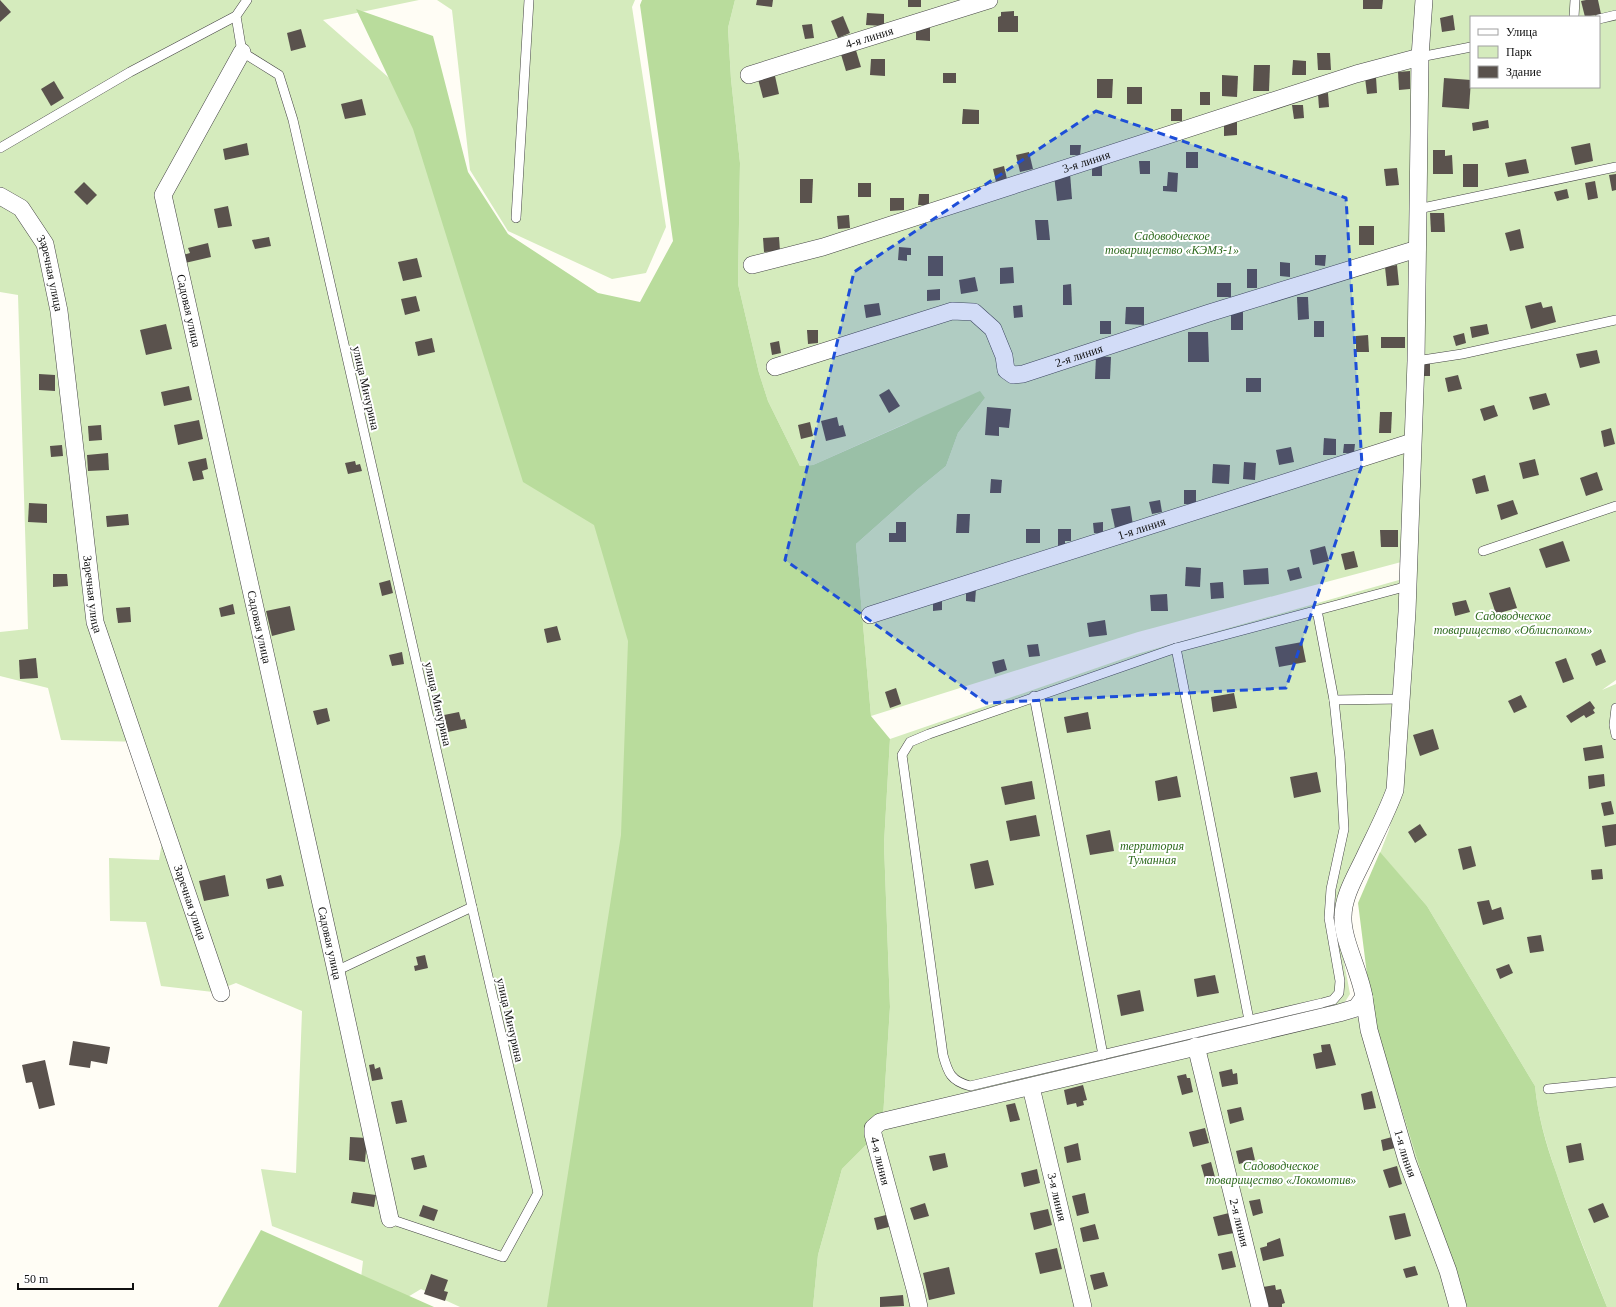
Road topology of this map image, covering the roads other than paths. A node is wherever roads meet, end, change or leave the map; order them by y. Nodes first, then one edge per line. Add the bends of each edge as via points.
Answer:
1 (247, 0) edge
2 (530, 0) edge
3 (989, 0) edge
4 (1424, 0) edge
5 (1575, 0) edge
6 (1616, 15) edge
7 (236, 16) junction
8 (1574, 16) edge
9 (1600, 19) edge
10 (1470, 47) edge
11 (242, 52) junction
12 (1420, 57) junction
13 (749, 75) dead end
14 (0, 148) edge
15 (1616, 167) edge
16 (0, 196) edge
17 (1418, 209) junction
18 (516, 218) dead end
19 (1417, 249) junction
20 (752, 265) dead end
21 (1616, 320) edge
22 (1416, 361) junction
23 (775, 367) dead end
24 (1412, 442) junction
25 (1616, 506) edge
26 (1483, 551) dead end
27 (1408, 586) junction
28 (1317, 610) junction
29 (870, 615) dead end
30 (1176, 648) junction
31 (1034, 696) junction
32 (1401, 699) junction
33 (1334, 700) junction
34 (1616, 708) edge
35 (1616, 735) edge
36 (472, 907) junction
37 (336, 971) junction
38 (221, 993) dead end
39 (1364, 997) junction
40 (1248, 1020) junction
41 (1196, 1046) junction
42 (1103, 1055) junction
43 (1030, 1079) junction
44 (1616, 1082) edge
45 (1548, 1089) dead end
46 (390, 1219) joint
47 (919, 1307) edge
48 (1083, 1307) edge
49 (1260, 1307) edge
50 (1458, 1307) edge

1 - 7 lane
2 - 18 lane
3 - 13 street, 4-я линия
4 - 12 street, 1-я линия
5 - 8 lane
6 - 9 lane
7 - 11 lane
7 - 14 lane via 130,72
10 - 12 lane
11 - 36 lane, улица Мичурина via 279,75 293,120
11 - 37 street, Садовая улица via 163,195
12 - 17 street, 1-я линия
12 - 20 street, 3-я линия via 1356,74 823,247
15 - 17 lane
16 - 38 street, Заречная улица via 21,208 45,244 59,311 95,622
17 - 19 street, 1-я линия
19 - 22 street, 1-я линия
19 - 23 street, 2-я линия via 1023,374 1013,375 1006,370 1004,356 993,329 974,312 952,311
21 - 22 lane via 1462,354
22 - 24 street, 1-я линия
24 - 27 street, 1-я линия
24 - 29 street, 1-я линия
25 - 26 lane
27 - 28 lane
27 - 32 street, 1-я линия
28 - 30 lane
28 - 33 lane
30 - 31 lane
30 - 40 lane
31 - 42 lane
31 - 43 lane via 910,742 902,756 947,1071 958,1083 970,1086
32 - 33 lane
32 - 39 street, 1-я линия via 1395,790 1387,813 1345,900 1342,918 1362,982
33 - 40 lane via 1344,829 1331,889 1329,918 1340,993 1333,1000
34 - 35 lane
36 - 37 lane
36 - 46 lane, улица Мичурина via 538,1193 503,1257
37 - 46 street, Садовая улица
39 - 41 street via 1356,1008 1339,1013
39 - 50 street, 1-я линия via 1369,1030 1407,1161 1448,1271
40 - 42 lane
41 - 43 street
41 - 49 street, 2-я линия
42 - 43 lane
43 - 47 street, 4-я линия via 880,1122 873,1128
43 - 48 street, 3-я линия
44 - 45 lane

